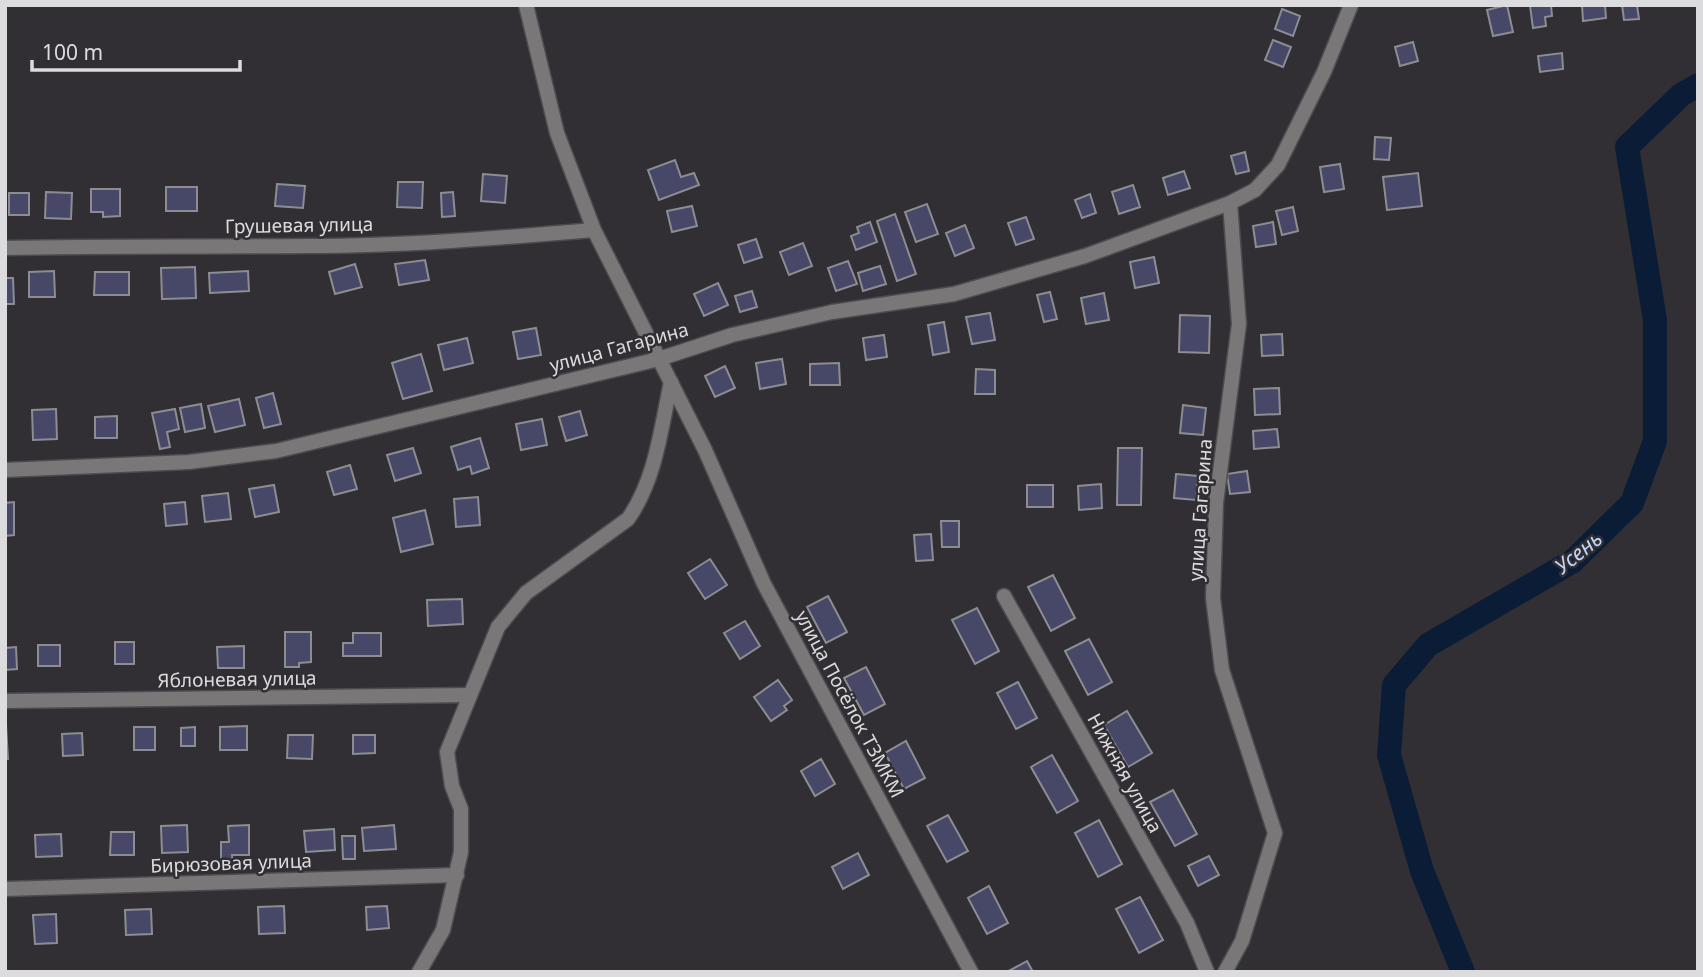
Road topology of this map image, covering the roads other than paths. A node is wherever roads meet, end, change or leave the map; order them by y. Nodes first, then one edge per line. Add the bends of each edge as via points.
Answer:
1 (526, 5) edge
2 (1351, 5) edge
3 (1230, 203) junction
4 (594, 230) junction
5 (5, 248) edge
6 (659, 359) junction
7 (671, 382) junction
8 (5, 470) edge
9 (1004, 596) dead end
10 (469, 695) junction
11 (5, 701) edge
12 (457, 875) junction
13 (5, 889) edge
14 (419, 972) edge
15 (971, 972) edge
16 (1207, 972) edge
17 (1225, 972) edge

1 - 4 street, улица Посёлок ТЗМКМ via 557,133
2 - 3 street, улица Гагарина via 1278,165 1255,190
3 - 6 street, улица Гагарина via 1085,257 954,294 732,335
3 - 17 street, улица Гагарина via 1239,324 1216,503 1213,598 1222,670 1275,833 1242,941
4 - 5 street, Грушевая улица via 310,246
4 - 6 street, улица Посёлок ТЗМКМ
6 - 7 street, улица Посёлок ТЗМКМ
6 - 8 street, улица Гагарина via 276,451 189,462
7 - 10 street via 652,471 639,504 628,519 526,593 498,626
7 - 15 street, улица Посёлок ТЗМКМ via 764,583
9 - 16 street, Нижняя улица via 1187,923
10 - 11 street, Яблоневая улица
10 - 12 street via 447,752 461,809
12 - 13 street, Бирюзовая улица
12 - 14 street via 443,930

